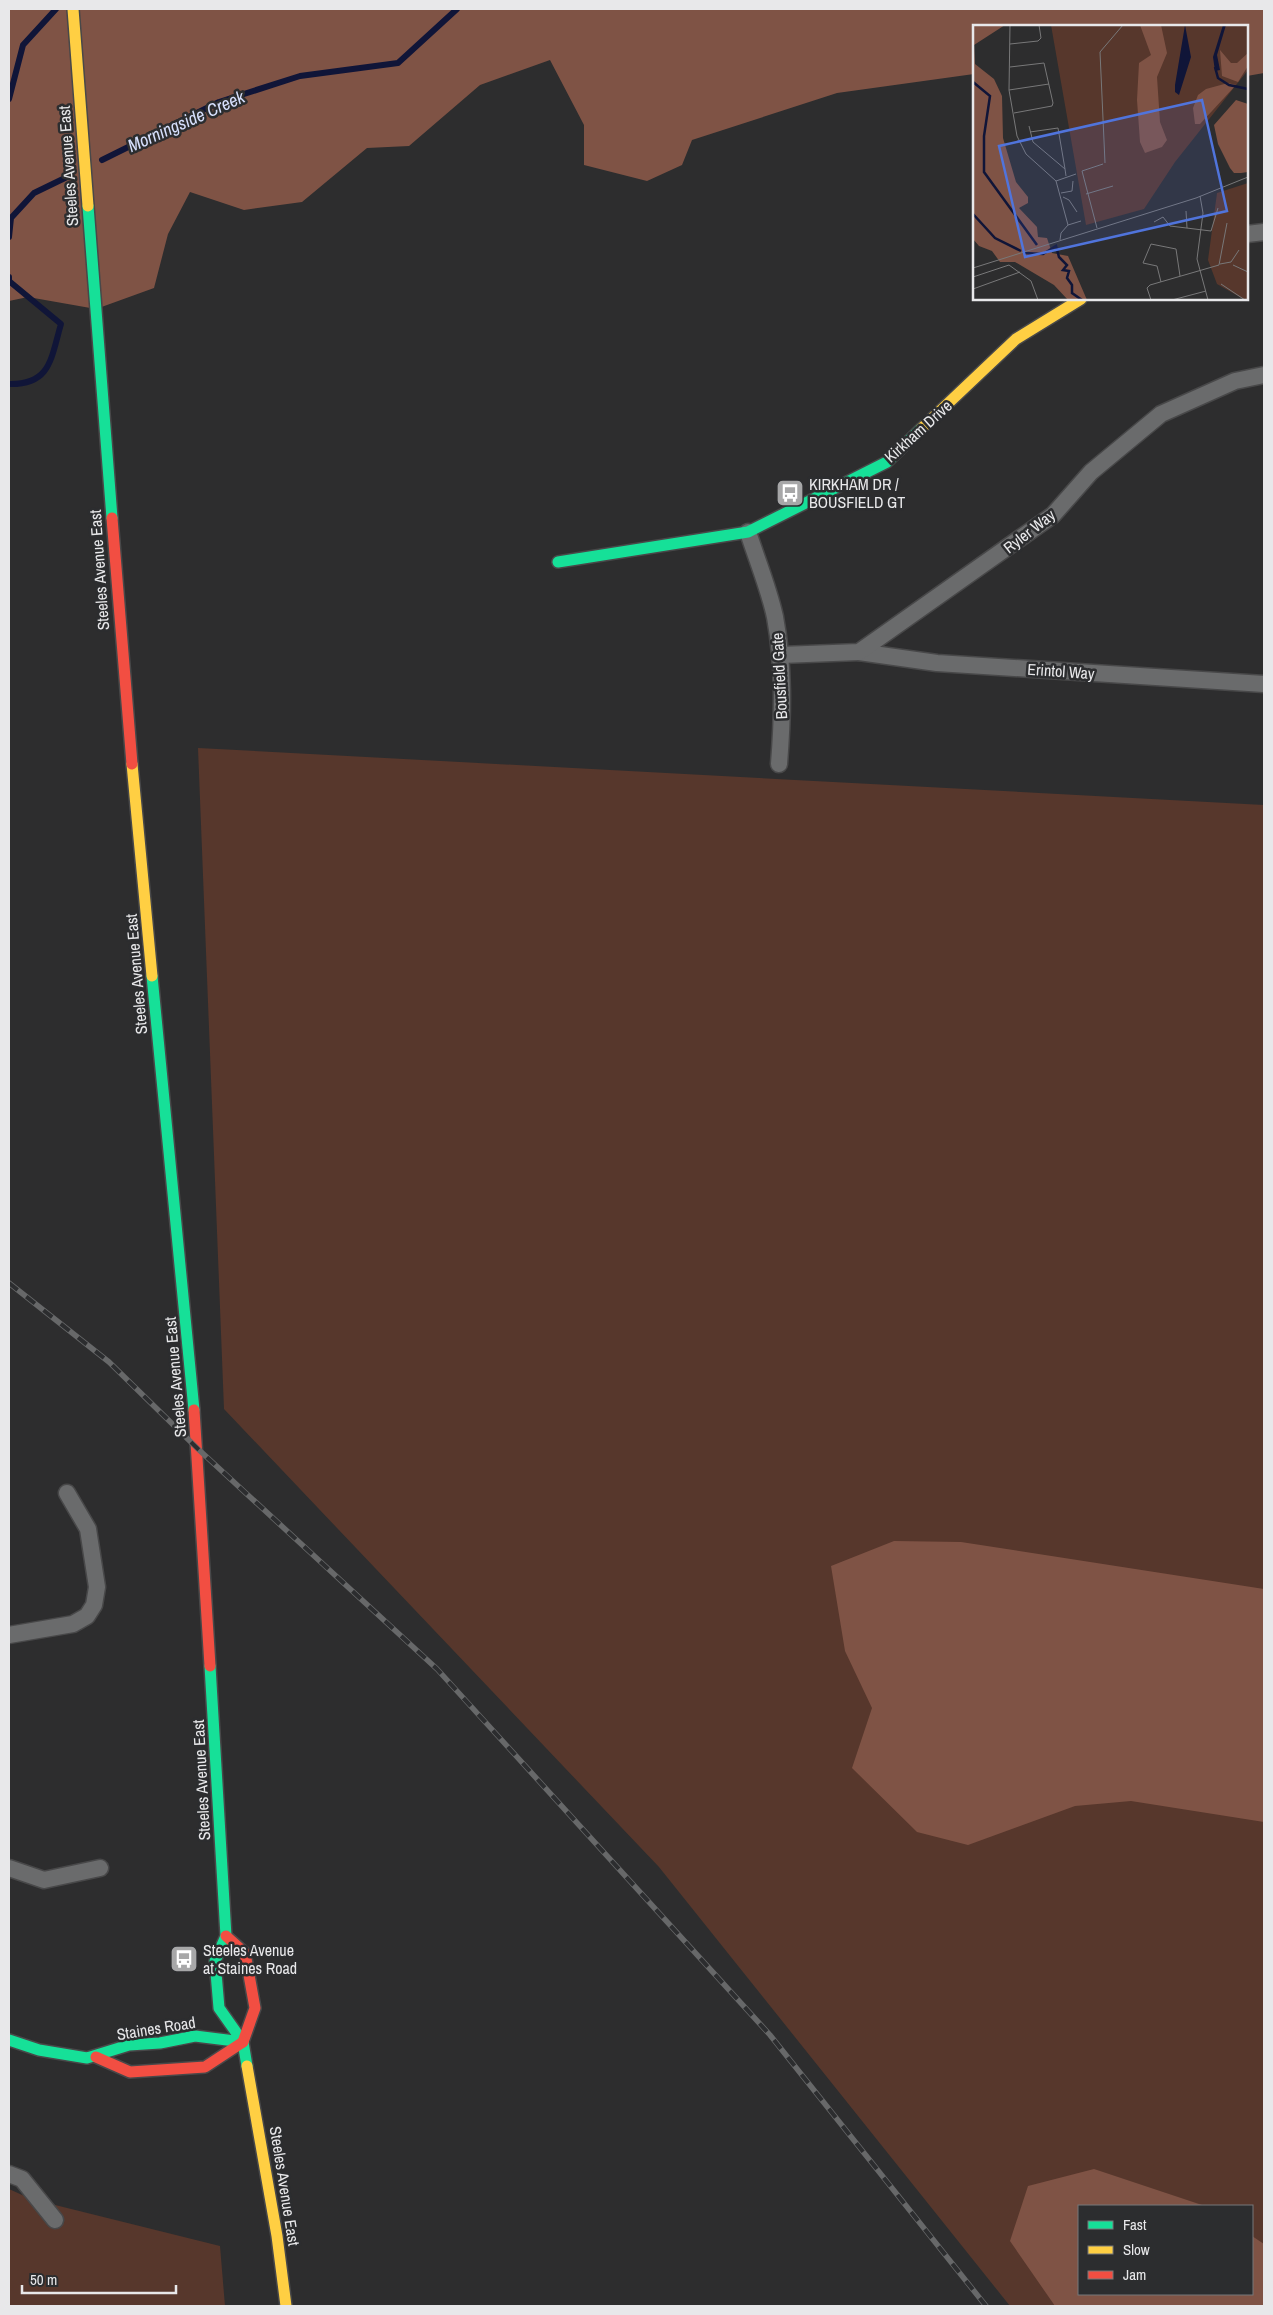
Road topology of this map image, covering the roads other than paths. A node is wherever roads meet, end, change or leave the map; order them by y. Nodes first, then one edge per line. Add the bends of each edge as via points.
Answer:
1 (72, 9) edge
2 (1264, 232) edge
3 (1248, 234) edge
4 (1079, 300) edge
5 (1264, 375) edge
6 (748, 532) junction
7 (558, 562) dead end
8 (859, 652) junction
9 (781, 655) junction
10 (1264, 684) edge
11 (779, 764) dead end
12 (67, 1493) dead end
13 (9, 1635) edge
14 (9, 1868) edge
15 (100, 1868) dead end
16 (226, 1936) junction
17 (9, 2040) edge
18 (243, 2042) junction
19 (96, 2057) junction
20 (9, 2174) edge
21 (55, 2220) dead end
22 (286, 2306) edge

1 - 16 main road, Steeles Avenue East via 129,734 198,1449
2 - 3 street
4 - 6 main road, Kirkham Drive via 1016,339 887,462
5 - 8 street, Ryler Way via 1235,381 1161,414 1092,472 1053,515
6 - 7 main road, Kirkham Drive
6 - 9 street, Bousfield Gate via 774,615
8 - 9 street
8 - 10 street, Erintol Way via 937,663
9 - 11 street, Bousfield Gate via 783,695
12 - 13 street via 88,1529 98,1586 94,1605 87,1616 73,1624
14 - 15 street via 44,1880
16 - 18 main road, Steeles Avenue East via 215,1961 219,2008
16 - 18 main road, Steeles Avenue East via 245,1953 255,2008
17 - 19 main road, Staines Road via 68,2056
18 - 19 main road, Staines Road via 196,2036 129,2045
18 - 19 main road, Staines Road via 205,2067 130,2072
18 - 22 main road, Steeles Avenue East
20 - 21 street via 22,2180

